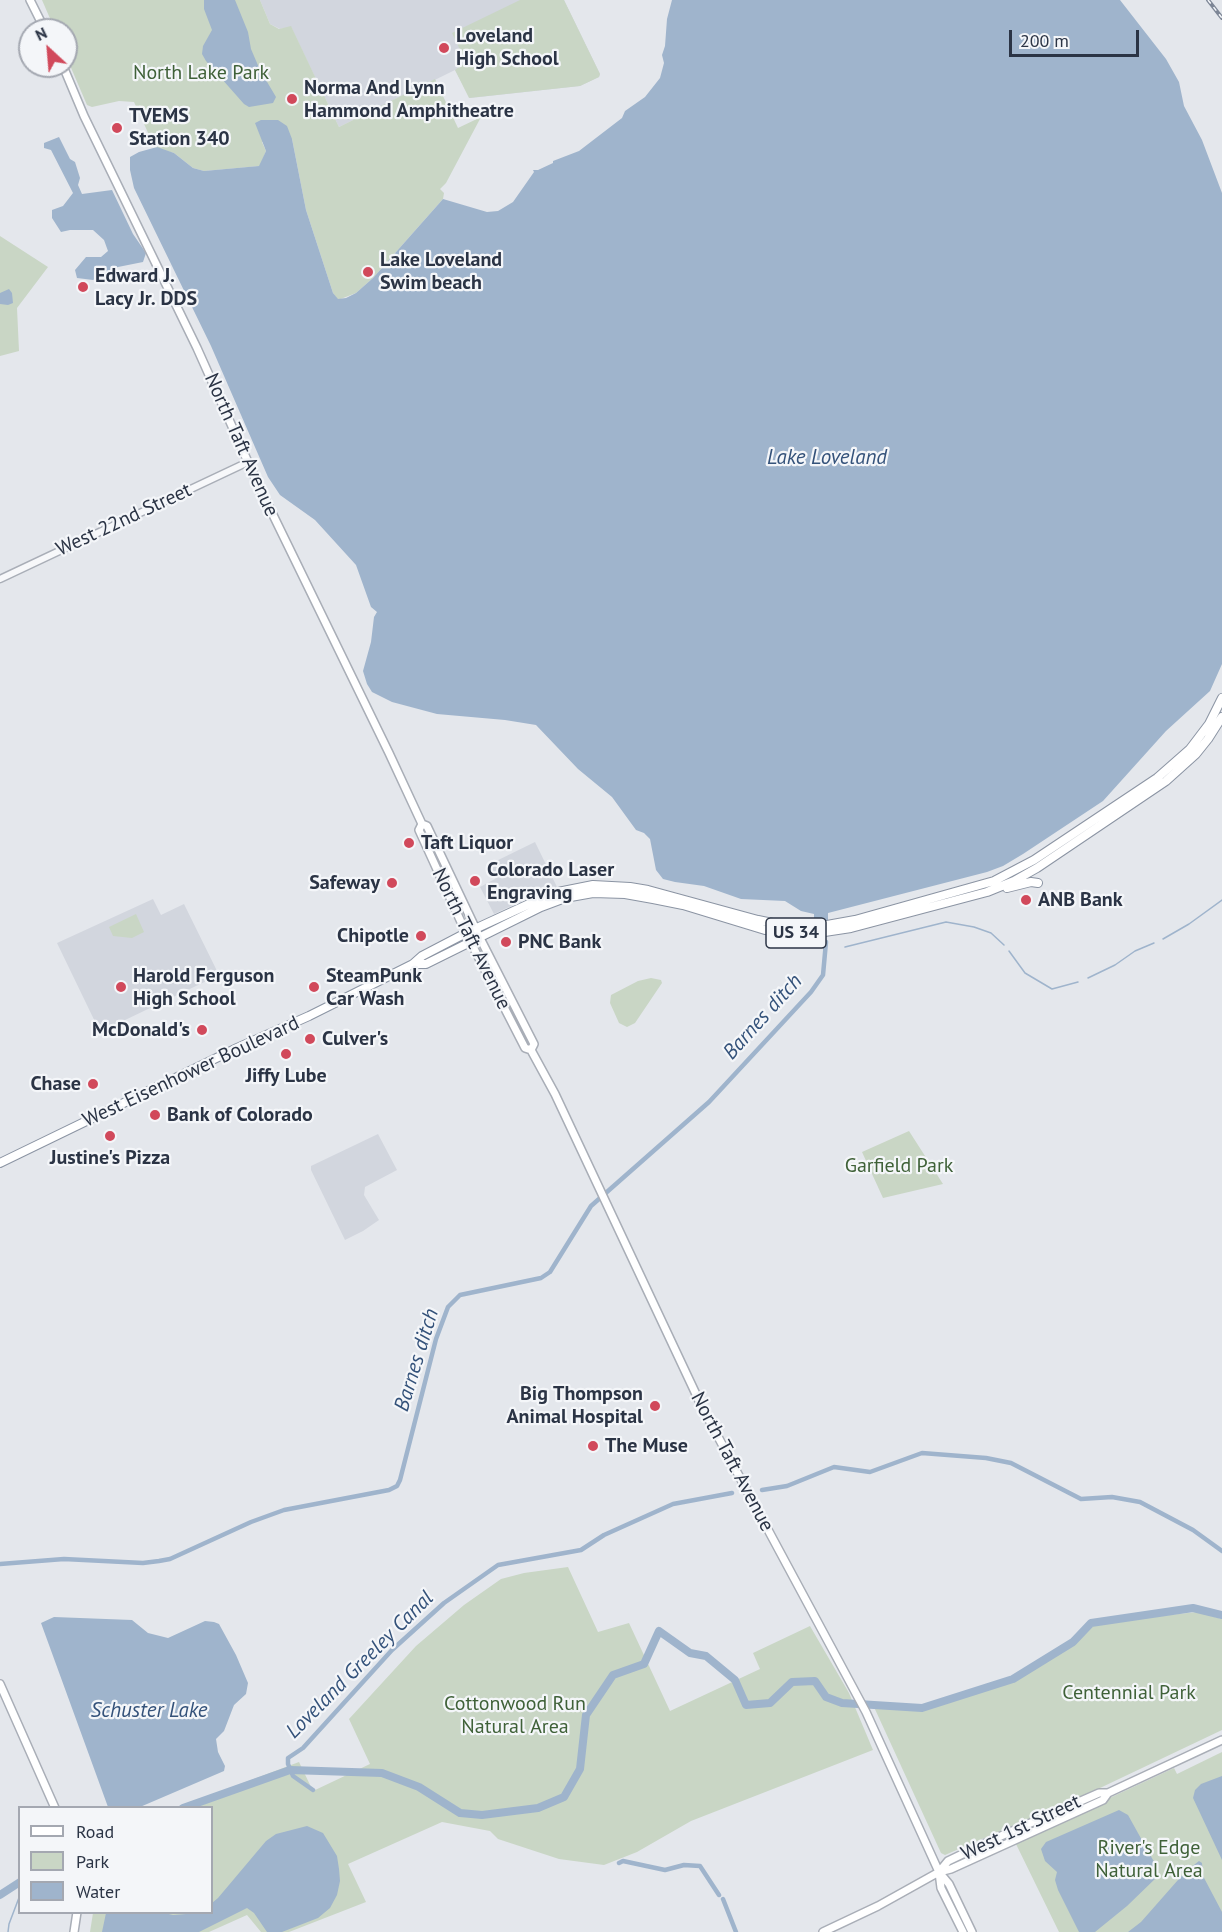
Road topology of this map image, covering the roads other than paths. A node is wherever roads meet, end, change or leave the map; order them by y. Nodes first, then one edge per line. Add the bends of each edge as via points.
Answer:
1 (30, 0) edge
2 (39, 18) edge
3 (68, 78) edge
4 (248, 462) junction
5 (0, 579) edge
6 (1222, 698) edge
7 (1222, 717) edge
8 (1183, 756) junction
9 (1180, 770) junction
10 (422, 824) junction
11 (1038, 883) dead end
12 (1000, 888) junction
13 (478, 932) junction
14 (468, 937) junction
15 (531, 1050) junction
16 (0, 1163) edge
17 (0, 1684) edge
18 (1222, 1740) edge
19 (55, 1806) edge
20 (939, 1872) junction
21 (77, 1914) edge
22 (74, 1932) edge
23 (823, 1932) edge
24 (963, 1932) edge
25 (972, 1932) edge

1 - 2 main road
3 - 4 main road, North Taft Avenue via 198,348
4 - 5 street, West 22nd Street
4 - 10 main road, North Taft Avenue
6 - 8 highway, West Eisenhower Boulevard / US 34 via 1209,724
7 - 9 highway, West Eisenhower Boulevard / US 34
8 - 9 highway
8 - 13 highway, West Eisenhower Boulevard / US 34 via 1020,869 976,886 855,920 816,927 782,925 648,890 602,885 553,893
9 - 12 highway, West Eisenhower Boulevard / US 34 via 1037,868
10 - 13 main road, North Taft Avenue via 427,826
10 - 14 main road, North Taft Avenue via 419,830
11 - 12 highway
12 - 13 highway, West Eisenhower Boulevard / US 34 via 851,928 818,933 765,930 663,901 593,893 566,898
13 - 14 highway, West Eisenhower Boulevard / US 34
13 - 15 main road, North Taft Avenue via 534,1044
14 - 15 main road, North Taft Avenue via 525,1048
14 - 16 highway, West Eisenhower Boulevard / US 34 via 426,963 413,964
15 - 20 main road, North Taft Avenue via 602,1191 702,1407 866,1712
17 - 19 main road
18 - 20 main road, West 1st Street via 1108,1793 1103,1800
20 - 23 main road, West 1st Street
20 - 24 main road via 941,1888
20 - 25 main road
21 - 22 main road

